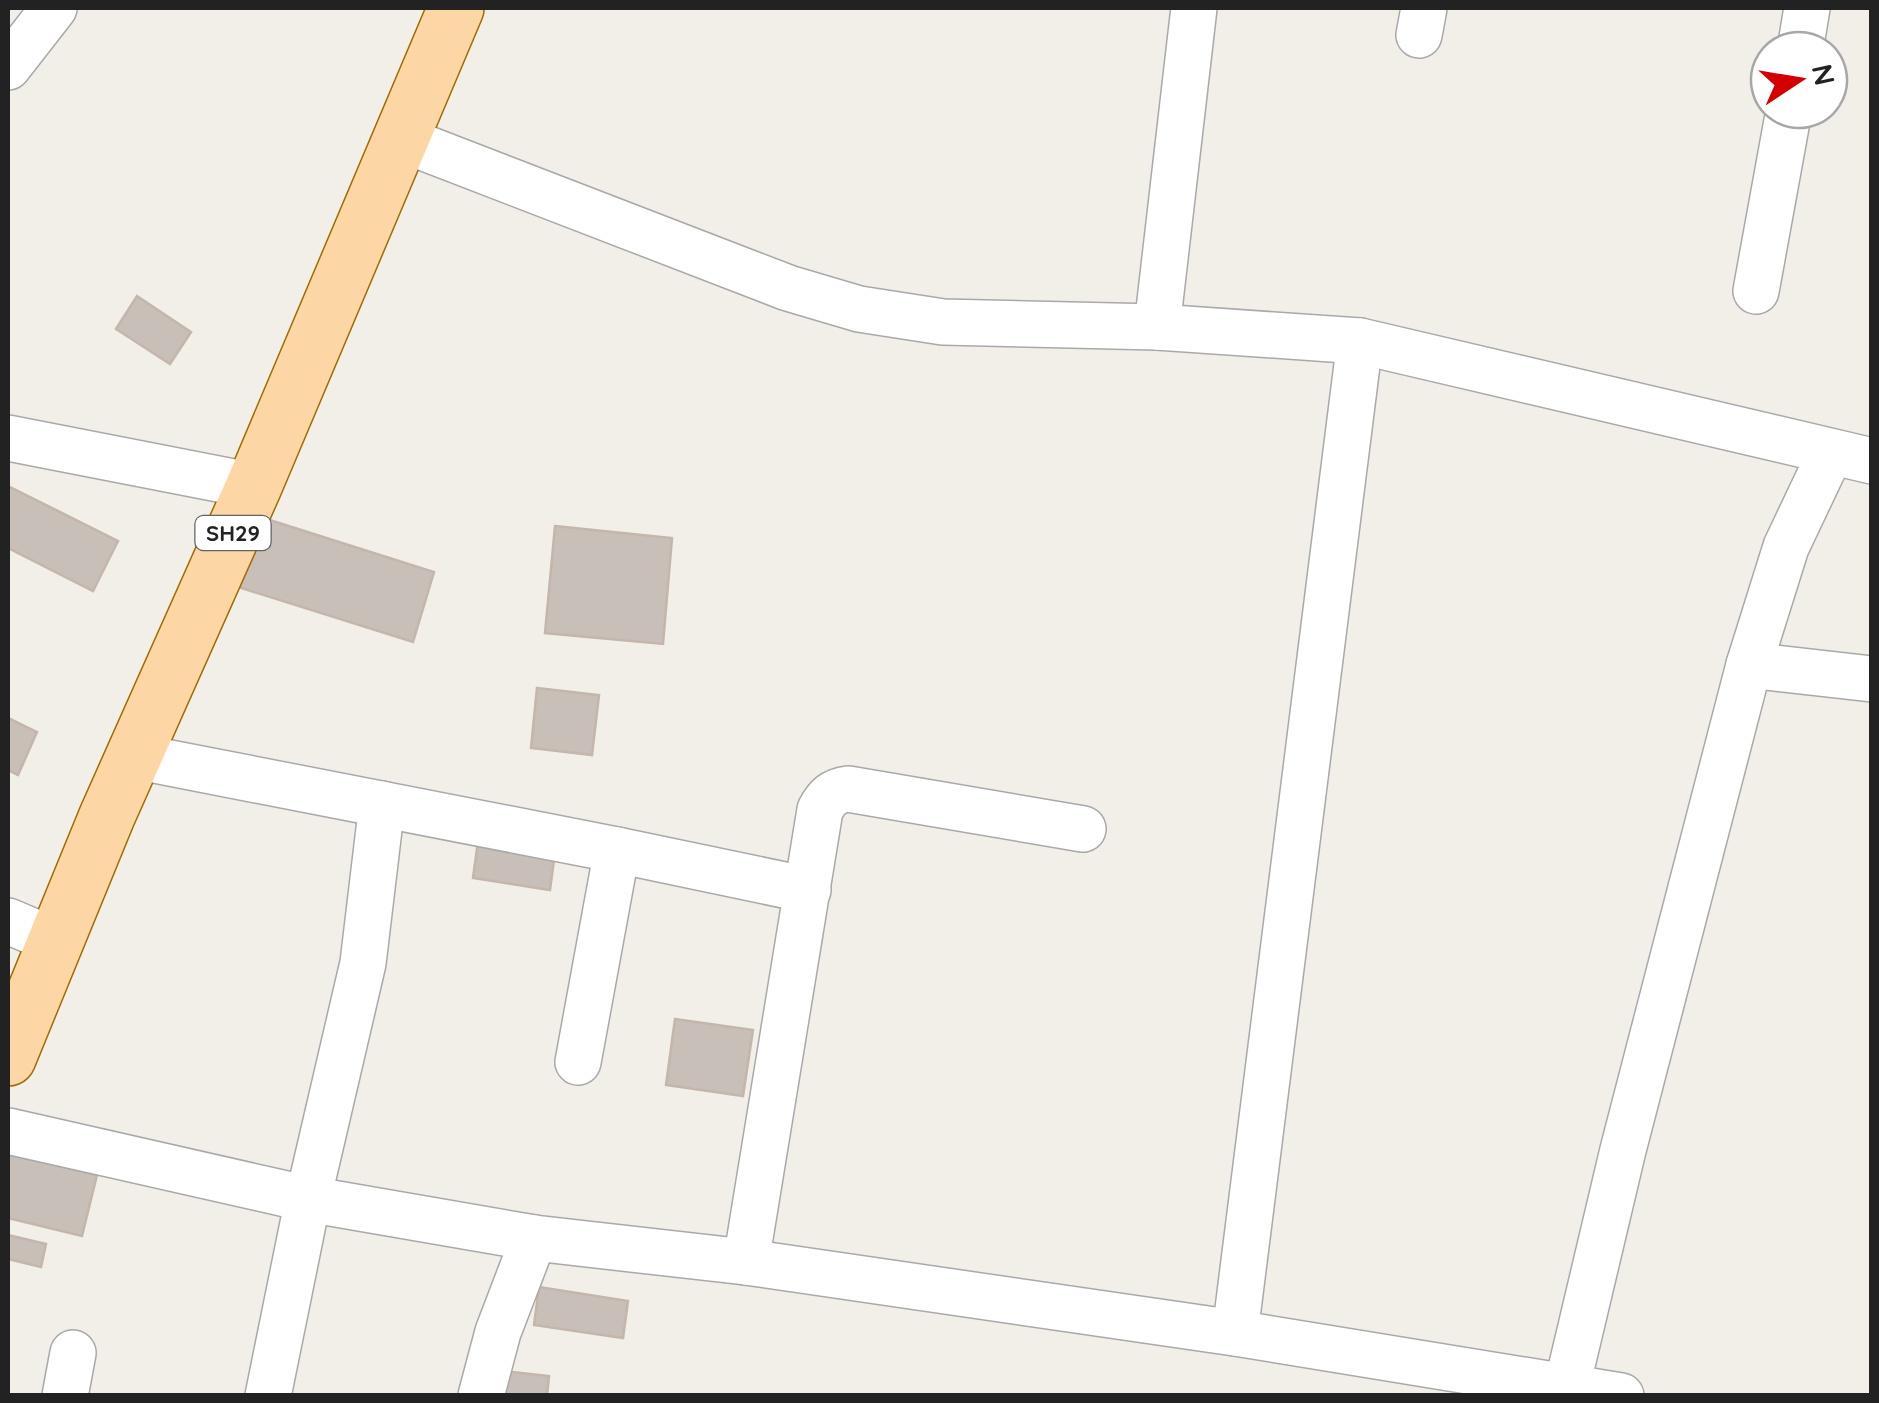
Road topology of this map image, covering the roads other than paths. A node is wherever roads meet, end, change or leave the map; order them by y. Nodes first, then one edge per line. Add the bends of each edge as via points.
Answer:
1 (54, 8) edge
2 (456, 8) edge
3 (1194, 8) edge
4 (8, 67) edge
5 (1785, 130) edge
6 (399, 138) junction
7 (1756, 291) dead end
8 (1157, 326) junction
9 (1360, 340) junction
10 (8, 438) edge
11 (1851, 457) edge
12 (254, 486) junction
13 (1750, 665) junction
14 (1872, 680) edge
15 (134, 756) junction
16 (382, 804) junction
17 (1083, 830) dead end
18 (617, 850) junction
19 (808, 890) junction
20 (32, 931) edge
21 (8, 1058) edge
22 (578, 1062) dead end
23 (8, 1131) edge
24 (308, 1198) junction
25 (534, 1238) junction
26 (746, 1262) junction
27 (1235, 1333) junction
28 (1567, 1386) junction
29 (268, 1396) edge
30 (481, 1396) edge
31 (1622, 1396) edge

1 - 4 street
2 - 6 main road, SH29
3 - 8 street
5 - 7 street
6 - 8 street via 859,309 943,322
6 - 12 main road, SH29
8 - 9 street
9 - 11 street
9 - 27 street
10 - 12 street
11 - 13 street via 1786,547
12 - 15 main road, SH29
13 - 14 street
13 - 28 street
15 - 16 street
15 - 20 main road, SH29
16 - 18 street
16 - 24 street via 363,963
17 - 19 street via 838,790 820,810
18 - 19 street
18 - 22 street
19 - 26 street
20 - 21 main road, SH29
23 - 24 street
24 - 25 street
24 - 29 street
25 - 26 street
25 - 30 street
26 - 27 street
27 - 28 street
28 - 31 street

